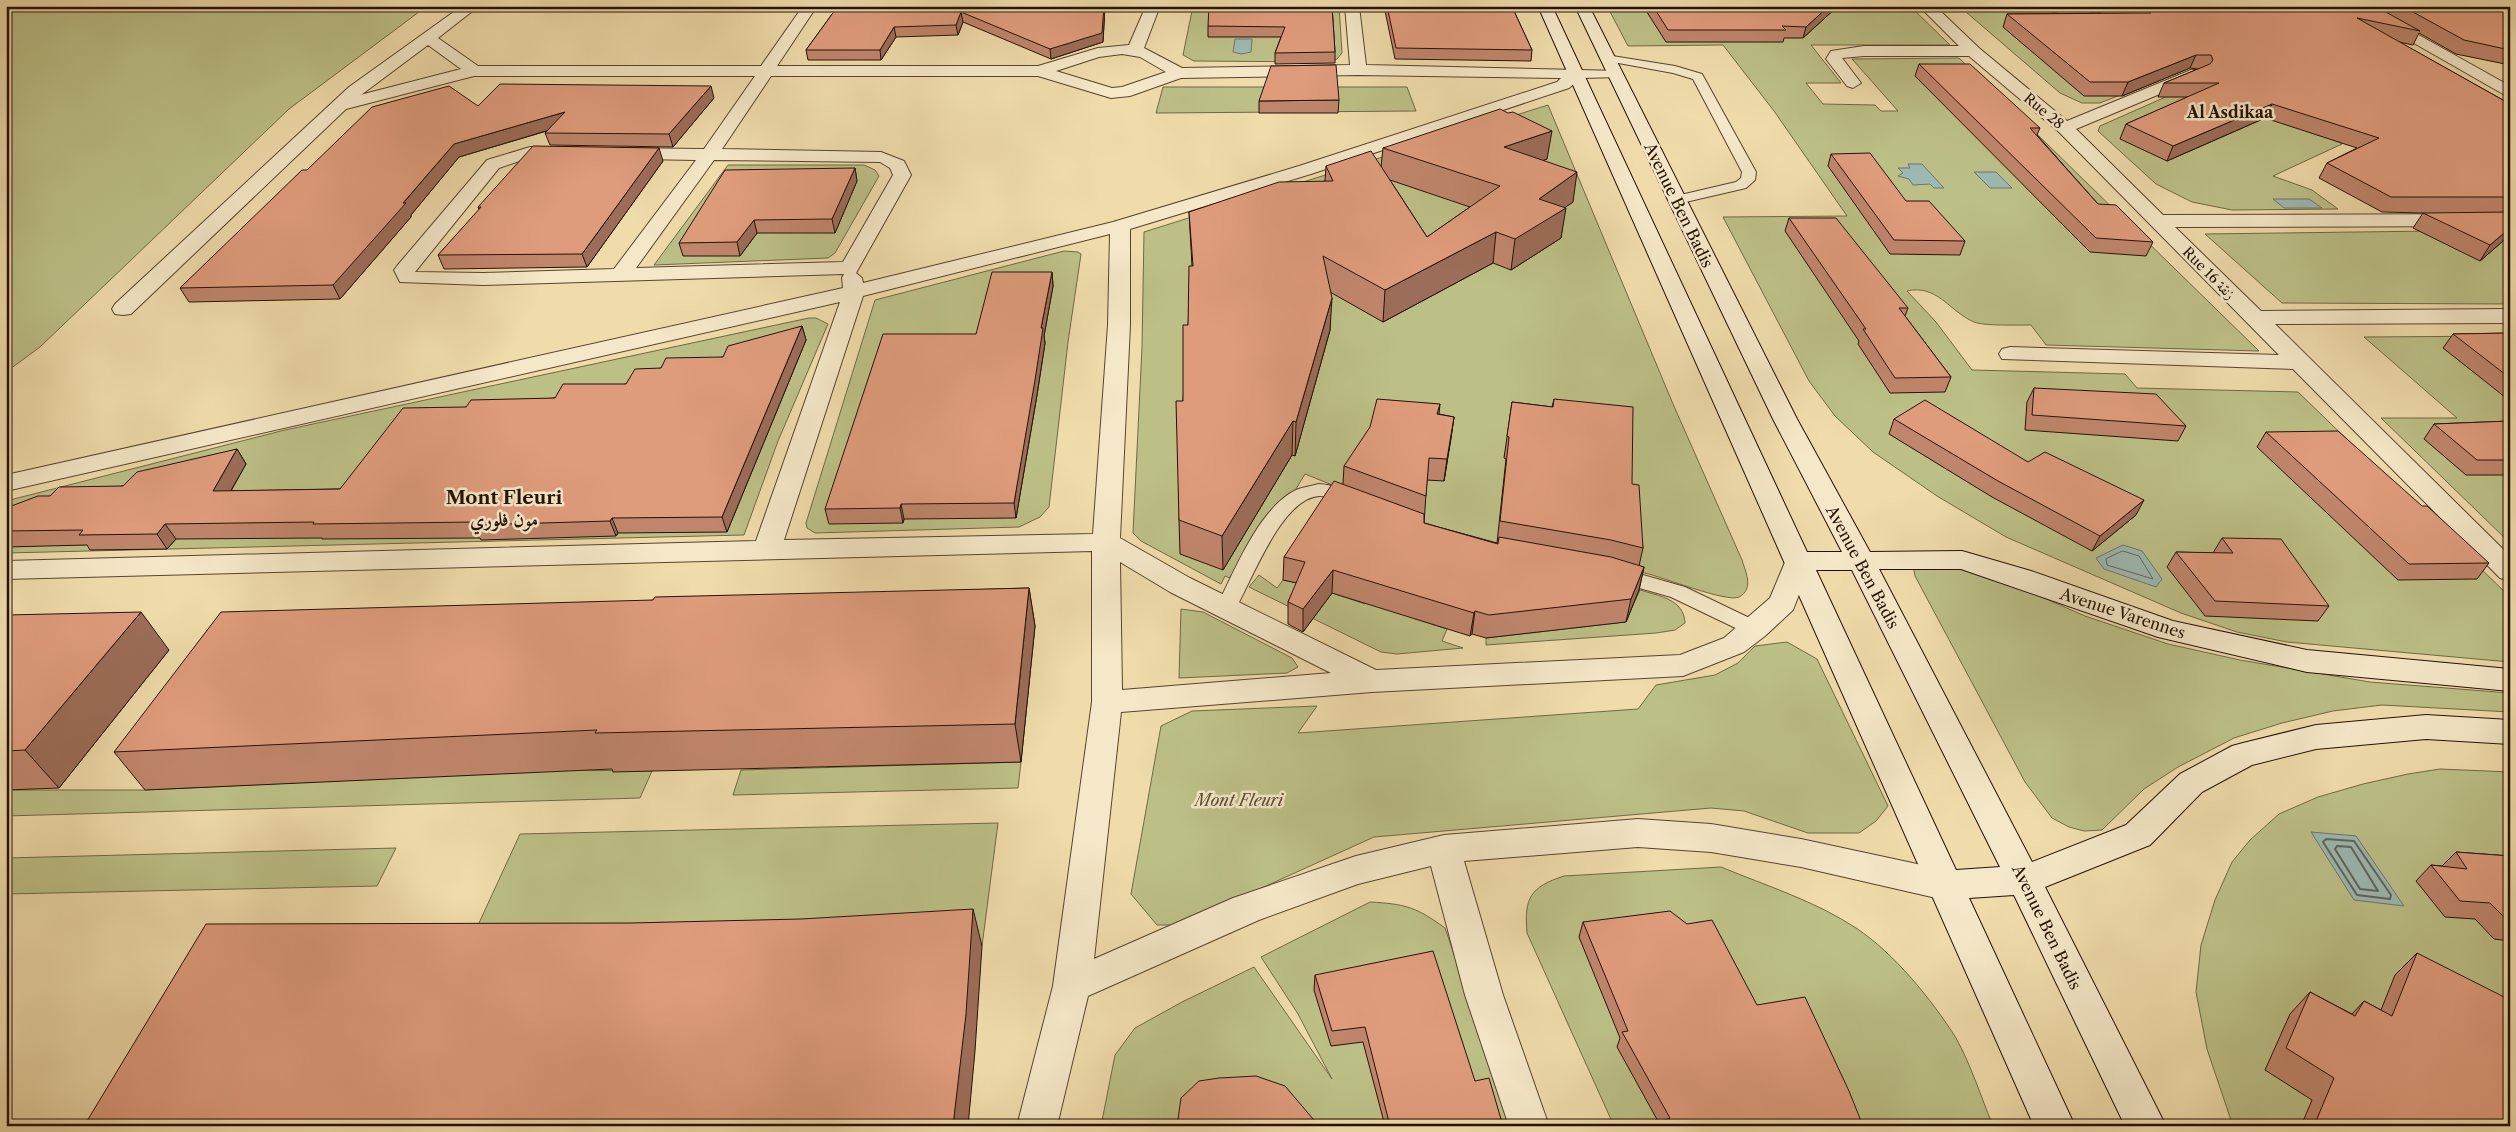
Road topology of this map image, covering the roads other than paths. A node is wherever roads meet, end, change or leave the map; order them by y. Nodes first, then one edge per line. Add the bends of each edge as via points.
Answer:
1 (472, 6) edge
2 (810, 6) edge
3 (1153, 6) edge
4 (1352, 6) edge
5 (1545, 6) edge
6 (1582, 6) edge
7 (1926, 6) edge
8 (2050, 6) edge
9 (2097, 6) edge
10 (2356, 6) edge
11 (427, 37) junction
12 (1135, 50) junction
13 (1973, 50) junction
14 (1610, 66) junction
15 (2464, 67) junction
16 (1358, 70) junction
17 (474, 71) junction
18 (1039, 71) junction
19 (767, 73) junction
20 (1179, 73) junction
21 (2197, 73) edge
22 (1576, 74) junction
23 (2510, 80) edge
24 (1853, 83) dead end
25 (2510, 93) edge
26 (342, 105) junction
27 (2065, 128) junction
28 (709, 155) junction
29 (1677, 200) junction
30 (2510, 220) edge
31 (2158, 221) junction
32 (1120, 226) junction
33 (850, 268) junction
34 (620, 275) junction
35 (854, 292) junction
36 (123, 309) dead end
37 (2510, 316) edge
38 (2254, 318) junction
39 (2010, 354) dead end
40 (2300, 362) junction
41 (6, 483) edge
42 (1374, 508) edge
43 (1106, 542) junction
44 (767, 549) junction
45 (1798, 561) junction
46 (1861, 561) junction
47 (6, 570) edge
48 (1597, 570) edge
49 (2510, 572) edge
50 (1226, 608) junction
51 (1755, 629) junction
52 (2510, 680) edge
53 (1372, 681) junction
54 (1107, 702) junction
55 (2510, 732) edge
56 (1444, 849) junction
57 (2024, 880) junction
58 (1945, 885) junction
59 (1072, 986) junction
60 (1037, 1126) edge
61 (1528, 1126) edge
62 (2055, 1126) edge
63 (2146, 1126) edge

1 - 11 street
2 - 19 street
3 - 12 street
4 - 16 street
5 - 22 street
6 - 14 street, Avenue Ben Badis
7 - 13 street, Rue 28
8 - 9 street via 2084,11
10 - 15 street
11 - 17 street
11 - 26 street via 355,91
12 - 18 street via 1101,53
12 - 20 street
13 - 24 street via 1837,54 1834,59 1838,67
13 - 27 street, Rue 28
14 - 22 street
14 - 29 street, Avenue Ben Badis
14 - 29 lane via 1675,70 1698,76 1749,172 1748,180 1741,186
15 - 23 street
15 - 25 street
16 - 20 street
16 - 22 street
17 - 19 street
17 - 26 street
18 - 19 street
18 - 20 street via 1111,93 1124,92
19 - 28 street
21 - 27 street
22 - 32 street via 1563,85 1305,170
22 - 45 street
26 - 36 street
27 - 31 street, Rue 28
28 - 33 street via 860,156 893,160 900,166 902,176
28 - 34 street
28 - 34 street via 530,152 512,156 492,164 404,270 407,278
29 - 46 street, Avenue Ben Badis via 1785,419
30 - 31 street, Rue 16 زنقة
31 - 38 street, Rue 16 زنقة
32 - 35 street
32 - 43 street via 1119,325
33 - 34 street
33 - 35 street
35 - 41 street
35 - 44 street
37 - 38 street
38 - 40 street, Rue 16 زنقة
39 - 40 street
40 - 49 street, Rue 16 زنقة
42 - 50 lane via 1319,490 1288,503 1275,516
43 - 44 street
43 - 50 street
43 - 54 street
44 - 47 street
45 - 46 street, Avenue Varennes
45 - 51 street via 1783,603
45 - 58 street
46 - 52 street, Avenue Varennes via 1962,560 2168,630 2232,645 2307,661
46 - 57 street, Avenue Ben Badis
48 - 51 lane via 1678,592
50 - 53 street
51 - 53 street via 1734,645 1682,665
53 - 54 street
54 - 59 street
55 - 57 street via 2426,727 2316,737 2243,755 2191,783 2138,835
56 - 58 street via 1638,833 1711,838 1801,852
56 - 59 street via 1356,870 1246,909
56 - 61 street via 1484,995
57 - 58 street
57 - 63 street, Avenue Ben Badis
58 - 62 street
59 - 60 street

